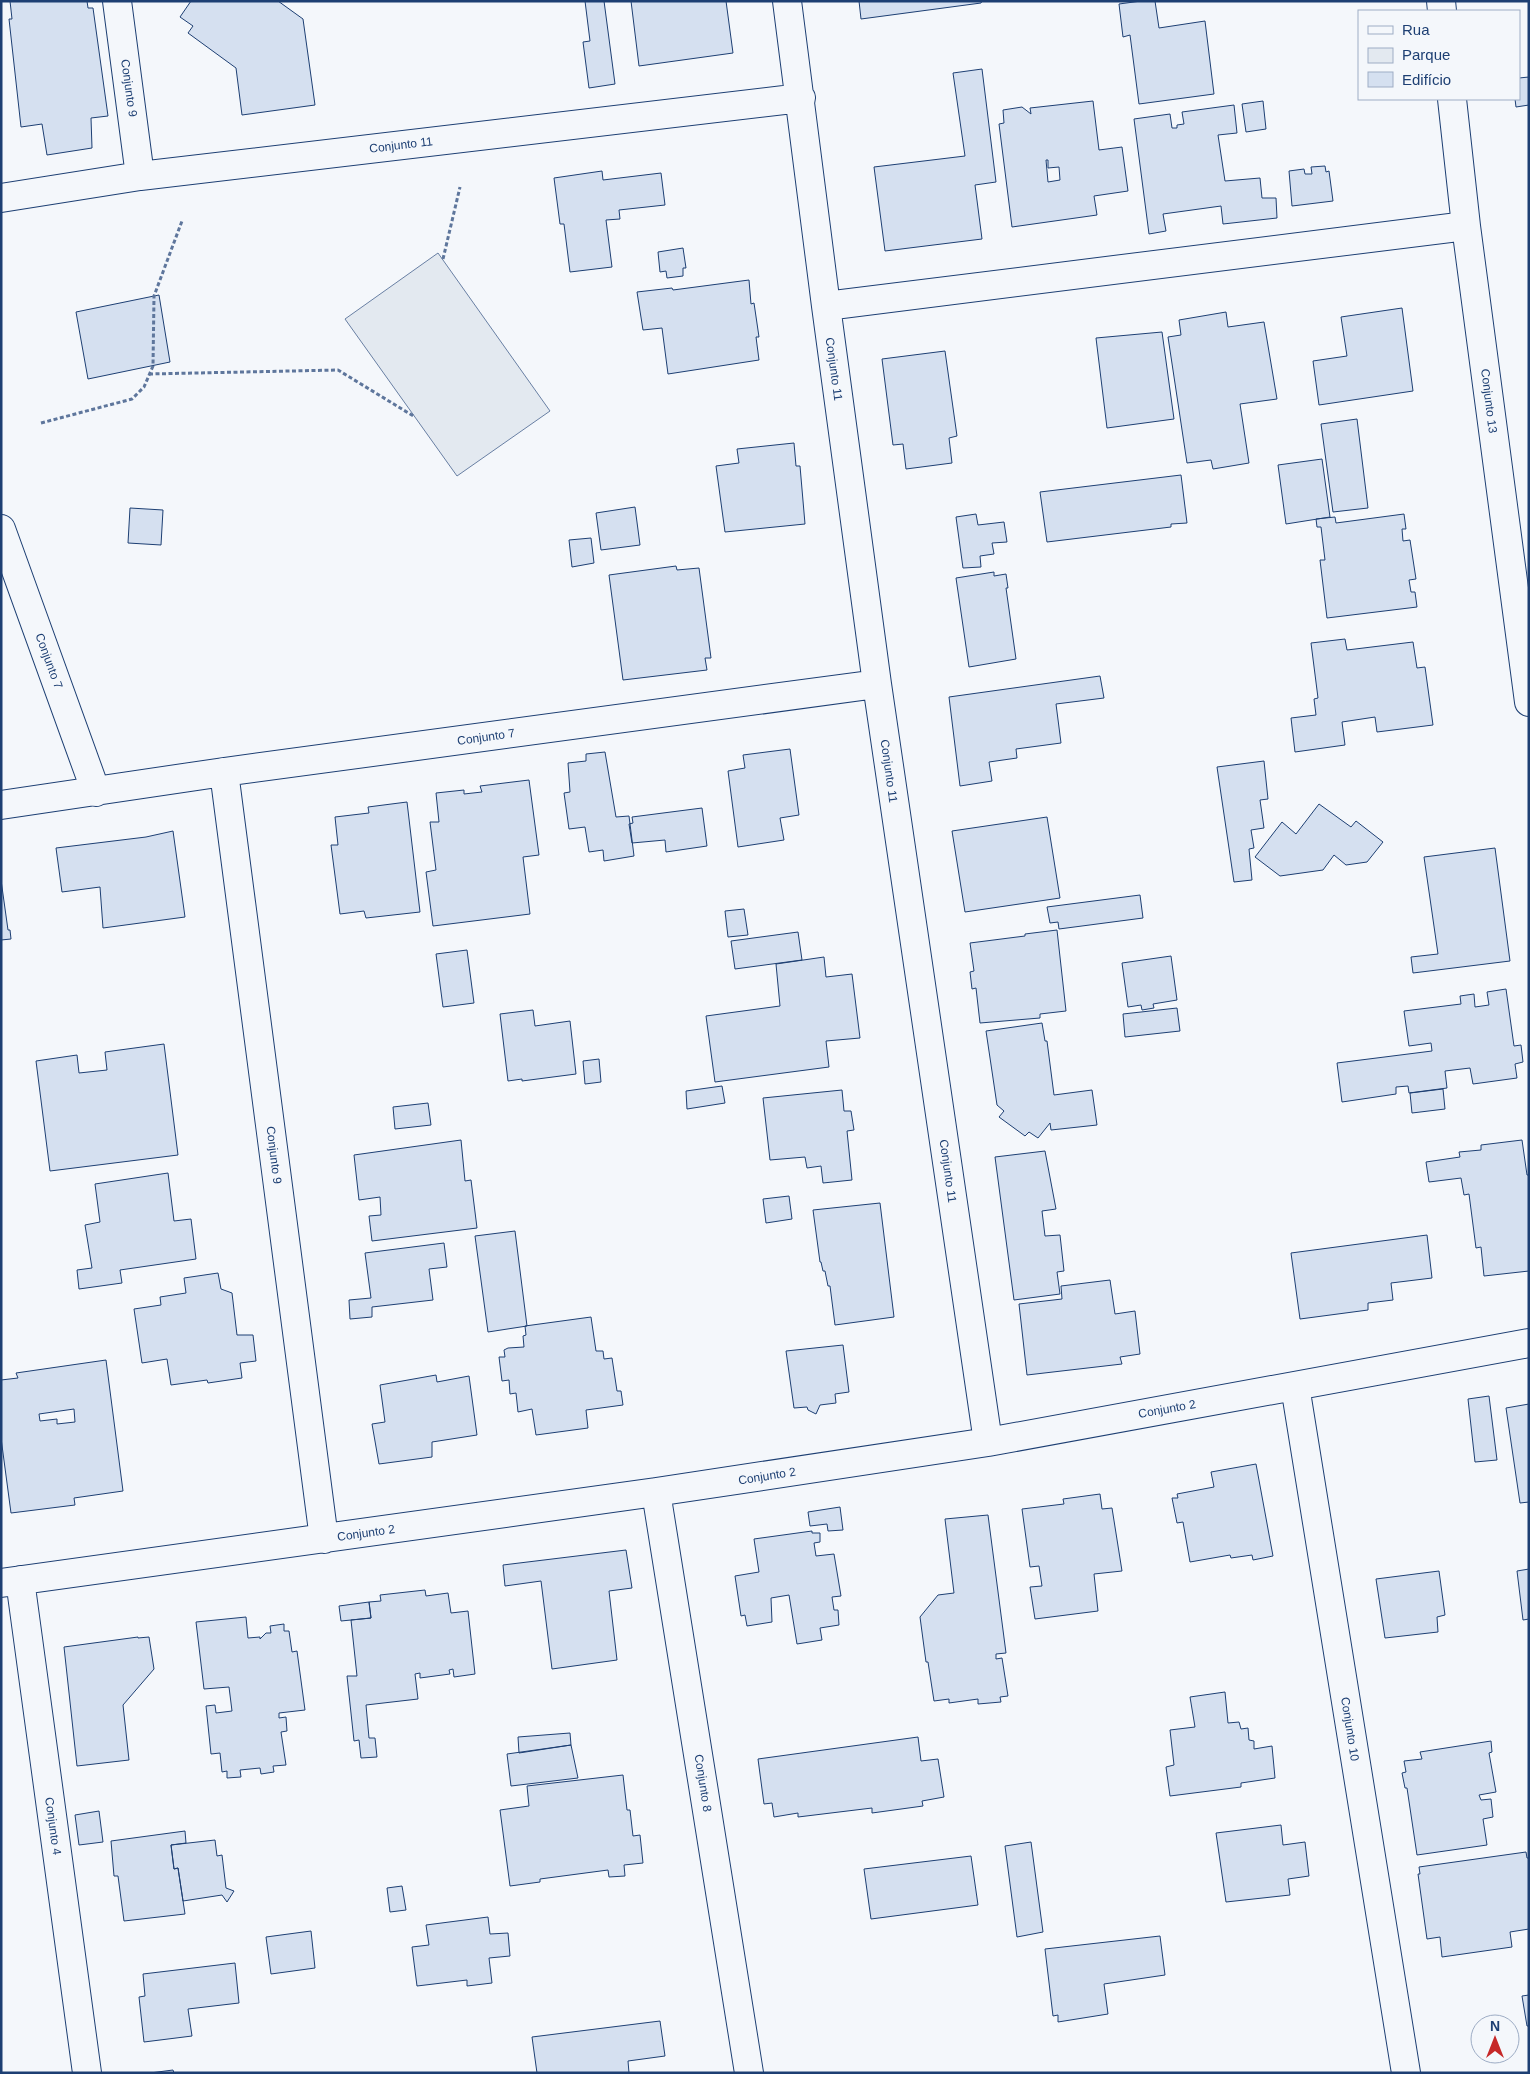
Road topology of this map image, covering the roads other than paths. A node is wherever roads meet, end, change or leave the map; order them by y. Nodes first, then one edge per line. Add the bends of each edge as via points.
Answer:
1 (117, 1) edge
2 (787, 1) edge
3 (801, 98) junction
4 (1452, 100) edge
5 (140, 176) junction
6 (1, 198) edge
7 (1466, 226) junction
8 (826, 306) junction
9 (1, 529) edge
10 (877, 684) junction
11 (1529, 702) edge
12 (224, 772) junction
13 (96, 792) junction
14 (1, 805) edge
15 (1529, 1343) edge
16 (1295, 1386) junction
17 (988, 1442) junction
18 (656, 1492) junction
19 (324, 1538) junction
20 (10, 1581) edge
21 (87, 2073) edge
22 (749, 2073) edge
23 (1406, 2073) edge

1 - 5 street, Conjunto 9
2 - 3 street, Conjunto 11
3 - 5 street, Conjunto 11
3 - 8 street, Conjunto 11
4 - 7 street, Conjunto 13
5 - 6 street, Conjunto 11
7 - 8 street
7 - 11 street, Conjunto 13
8 - 10 street, Conjunto 11
9 - 13 street, Conjunto 7
10 - 12 street, Conjunto 7
10 - 17 street, Conjunto 11
12 - 13 street, Conjunto 7
12 - 19 street, Conjunto 9
13 - 14 street, Conjunto 7
15 - 16 street, Conjunto 2
16 - 17 street, Conjunto 2
16 - 23 street, Conjunto 10
17 - 18 street, Conjunto 2
18 - 19 street, Conjunto 2
18 - 22 street, Conjunto 8
19 - 20 street, Conjunto 2
20 - 21 street, Conjunto 4

